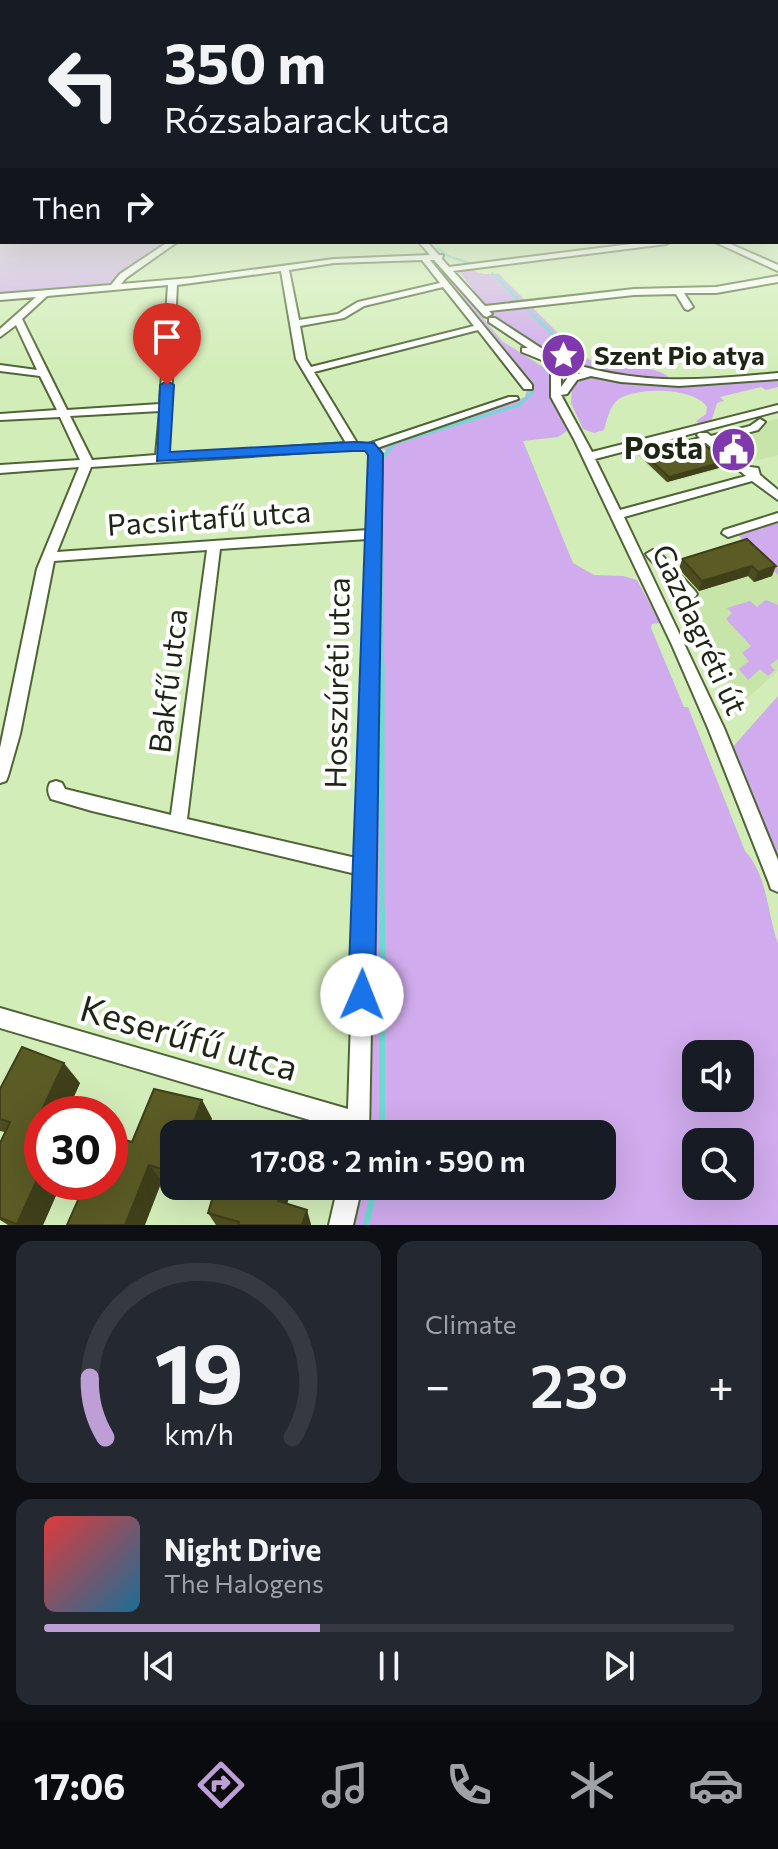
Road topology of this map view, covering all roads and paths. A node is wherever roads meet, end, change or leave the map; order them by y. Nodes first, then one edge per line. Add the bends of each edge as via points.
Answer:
1 (157, 253) edge
2 (436, 253) edge
3 (577, 253) edge
4 (744, 253) edge
5 (440, 257) junction
6 (425, 259) junction
7 (284, 267) junction
8 (778, 268) edge
9 (450, 269) junction
10 (778, 279) edge
11 (173, 283) junction
12 (447, 284) junction
13 (113, 288) junction
14 (678, 290) junction
15 (43, 295) junction
16 (0, 297) edge
17 (688, 307) dead end
18 (483, 309) junction
19 (17, 318) junction
20 (492, 320) junction
21 (294, 324) junction
22 (480, 327) junction
23 (0, 334) edge
24 (0, 368) edge
25 (566, 368) junction
26 (307, 371) junction
27 (46, 374) junction
28 (593, 375) junction
29 (778, 376) edge
30 (718, 383) junction
31 (528, 387) dead end
32 (563, 392) junction
33 (513, 399) dead end
34 (562, 405) junction
35 (165, 407) junction
36 (778, 408) edge
37 (64, 414) junction
38 (0, 417) edge
39 (760, 422) dead end
40 (704, 436) junction
41 (361, 446) junction
42 (654, 453) edge
43 (162, 457) junction
44 (588, 457) junction
45 (87, 462) junction
46 (0, 469) edge
47 (754, 474) junction
48 (778, 496) edge
49 (616, 515) junction
50 (778, 517) edge
51 (728, 533) dead end
52 (374, 534) junction
53 (214, 545) junction
54 (653, 554) dead end
55 (49, 557) junction
56 (690, 594) dead end
57 (18, 705) junction
58 (0, 706) edge
59 (0, 776) edge
60 (56, 788) dead end
61 (178, 825) junction
62 (365, 868) junction
63 (778, 883) edge
64 (0, 1018) edge
65 (332, 1120) edge
66 (358, 1120) edge
67 (347, 1200) edge
68 (341, 1225) edge

1 - 13 street
2 - 5 street
3 - 9 street
4 - 8 street
5 - 6 street
5 - 9 street
6 - 7 street via 350,259
6 - 12 street
7 - 11 street
7 - 21 street, Hosszúréti utca
9 - 18 street
10 - 14 street via 716,290
11 - 13 street
11 - 35 street
12 - 21 street via 361,304 341,316
12 - 22 street
13 - 15 street
14 - 17 street
14 - 18 street
15 - 16 street
15 - 19 street
18 - 20 street
19 - 23 street
19 - 27 street
20 - 25 street
20 - 25 street via 525,350
21 - 26 street, Hosszúréti utca via 297,350
22 - 26 street
22 - 31 street
24 - 27 street
25 - 28 street
25 - 30 street via 634,379
25 - 32 street
25 - 34 street, Gazdagréti út via 554,389
26 - 41 street, Hosszúréti utca
27 - 37 street
28 - 30 street via 642,384
28 - 32 street via 573,378
29 - 30 street
32 - 34 street
33 - 41 street
34 - 44 street, Gazdagréti út
35 - 37 street
35 - 43 street
36 - 44 street
37 - 38 street
37 - 45 street
39 - 40 street via 754,428
40 - 42 street
40 - 47 street
41 - 43 street
41 - 52 street, Hosszúréti utca via 376,454
43 - 45 street
44 - 49 street, Gazdagréti út
45 - 46 street
45 - 55 street
47 - 48 street
47 - 49 street
49 - 63 street, Gazdagréti út via 712,718
50 - 51 street
52 - 53 street, Pacsirtafű utca
52 - 62 street, Hosszúréti utca
53 - 55 street, Pacsirtafű utca
53 - 61 street, Bakfű utca
54 - 56 street
55 - 57 street
57 - 58 street
57 - 59 street
60 - 61 street via 57,794
61 - 62 street
62 - 66 street, Hosszúréti utca
64 - 65 street, Keserűfű utca
67 - 68 street

